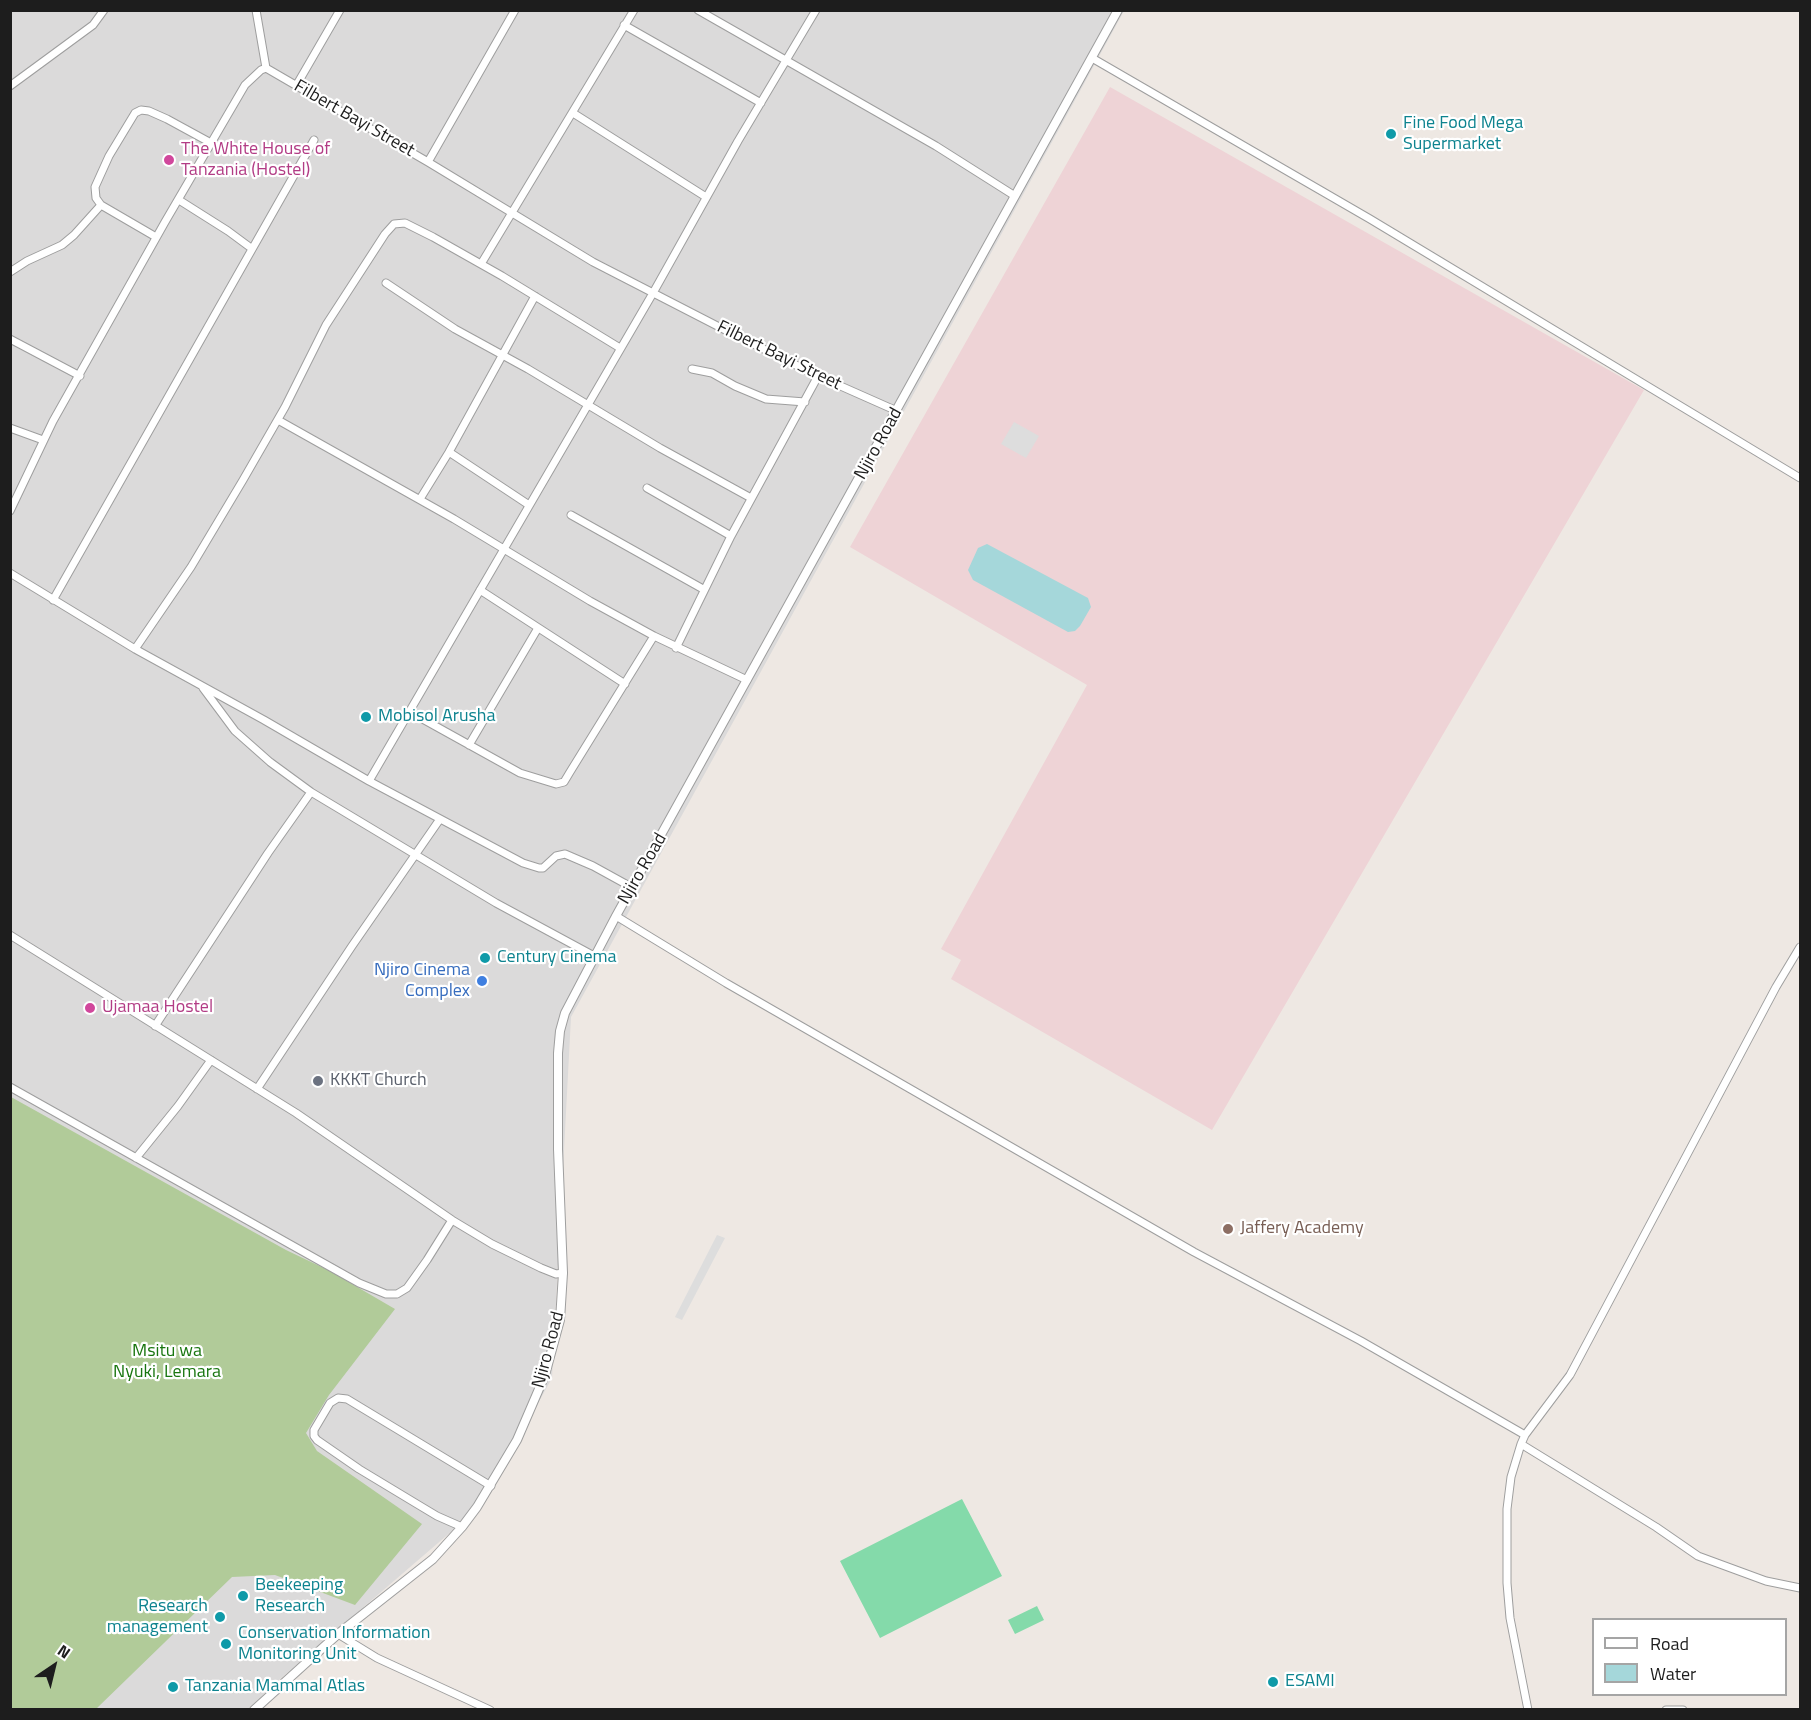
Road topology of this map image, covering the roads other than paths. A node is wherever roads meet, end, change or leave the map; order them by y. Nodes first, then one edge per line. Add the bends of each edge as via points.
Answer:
1 (104, 10) edge
2 (256, 10) edge
3 (340, 10) edge
4 (515, 10) edge
5 (634, 10) edge
6 (698, 10) edge
7 (816, 10) edge
8 (1118, 10) edge
9 (624, 26) junction
10 (1092, 58) junction
11 (787, 60) junction
12 (266, 68) junction
13 (10, 86) edge
14 (296, 86) junction
15 (761, 103) junction
16 (573, 113) junction
17 (314, 140) dead end
18 (211, 143) junction
19 (428, 162) junction
20 (1015, 196) junction
21 (706, 197) junction
22 (179, 200) junction
23 (101, 205) junction
24 (511, 213) junction
25 (156, 237) junction
26 (251, 248) junction
27 (481, 264) junction
28 (10, 272) edge
29 (386, 283) dead end
30 (652, 293) junction
31 (535, 296) junction
32 (10, 339) edge
33 (620, 348) junction
34 (504, 355) junction
35 (692, 369) dead end
36 (80, 376) junction
37 (818, 376) junction
38 (805, 402) junction
39 (587, 404) junction
40 (897, 411) junction
41 (278, 420) junction
42 (10, 428) edge
43 (43, 440) junction
44 (449, 452) junction
45 (1800, 478) edge
46 (647, 488) dead end
47 (751, 498) junction
48 (420, 499) junction
49 (529, 505) junction
50 (10, 511) edge
51 (571, 515) dead end
52 (731, 536) junction
53 (504, 550) junction
54 (10, 573) edge
55 (703, 589) junction
56 (480, 590) junction
57 (53, 600) junction
58 (537, 628) junction
59 (654, 636) junction
60 (676, 648) junction
61 (135, 649) junction
62 (747, 680) junction
63 (625, 684) junction
64 (201, 685) junction
65 (410, 712) junction
66 (469, 746) junction
67 (369, 781) junction
68 (311, 792) junction
69 (440, 819) junction
70 (416, 854) junction
71 (633, 888) junction
72 (616, 916) junction
73 (10, 935) edge
74 (1800, 947) edge
75 (596, 957) junction
76 (155, 1026) junction
77 (210, 1060) junction
78 (10, 1087) edge
79 (257, 1089) junction
80 (136, 1158) junction
81 (452, 1220) junction
82 (563, 1273) junction
83 (1525, 1435) junction
84 (1521, 1444) junction
85 (490, 1486) junction
86 (462, 1527) junction
87 (1800, 1587) edge
88 (338, 1634) junction
89 (254, 1710) edge
90 (490, 1710) edge
91 (1528, 1710) edge
92 (1666, 1710) edge
93 (1683, 1710) edge

1 - 13 street via 93,24
2 - 12 street
3 - 14 street
4 - 19 street
5 - 9 street
6 - 11 street
7 - 11 street
8 - 10 street, Njiro Road
9 - 15 street
9 - 16 street
10 - 20 street, Njiro Road
10 - 45 street via 1370,219
11 - 15 street
11 - 20 street
12 - 14 street, Filbert Bayi Street
12 - 18 street via 245,85
14 - 19 street, Filbert Bayi Street
15 - 21 street
16 - 21 street
16 - 24 street
17 - 26 street
18 - 22 street
18 - 23 street via 167,118 149,111 135,113 99,175 94,192
19 - 24 street, Filbert Bayi Street
20 - 40 street, Njiro Road
21 - 30 street
22 - 25 street
22 - 26 street
23 - 25 street
23 - 28 street via 62,245
24 - 27 street
24 - 30 street, Filbert Bayi Street
25 - 36 street
26 - 57 street
27 - 31 street
27 - 41 street via 411,225 394,224 326,325
29 - 34 street via 455,329
30 - 33 street
30 - 37 street, Filbert Bayi Street
31 - 33 street
31 - 34 street
32 - 36 street
33 - 39 street
34 - 39 street
34 - 44 street
35 - 38 street via 712,373 766,399
36 - 43 street
37 - 38 street
37 - 40 street, Filbert Bayi Street
38 - 47 street
39 - 47 street
39 - 49 street
40 - 62 street, Njiro Road
41 - 48 street
41 - 61 street via 199,554
42 - 43 street
43 - 50 street
44 - 48 street
44 - 49 street
46 - 52 street
47 - 52 street
48 - 53 street
49 - 53 street
51 - 55 street
52 - 55 street
53 - 56 street
53 - 59 street
54 - 57 street
55 - 60 street
56 - 58 street
56 - 65 street
57 - 61 street
58 - 63 street
58 - 66 street
59 - 60 street
59 - 63 street
60 - 62 street
61 - 64 street
62 - 71 street, Njiro Road
63 - 66 street via 564,782 556,784 520,773
64 - 67 street
64 - 68 street via 235,731
65 - 66 street
65 - 67 street
67 - 69 street
68 - 70 street
68 - 76 street
69 - 70 street
69 - 71 street via 531,866 543,868 564,854
70 - 75 street
70 - 79 street
71 - 72 street, Njiro Road
72 - 75 street, Njiro Road
72 - 83 street via 1194,1252
73 - 76 street
74 - 83 street via 1570,1375
75 - 82 street, Njiro Road via 565,1013 559,1039
76 - 77 street
77 - 79 street
77 - 80 street
78 - 80 street
79 - 81 street
80 - 81 street via 359,1283 386,1294 397,1294 407,1288
81 - 82 street via 511,1255 556,1274
82 - 85 street, Njiro Road via 560,1320 548,1369 517,1440
83 - 84 street
84 - 87 street via 1698,1556 1766,1581
84 - 91 street via 1507,1509 1507,1572 1510,1618
85 - 86 street, Njiro Road
85 - 86 street via 347,1399 338,1398 330,1403 314,1430 317,1440 427,1510
86 - 88 street, Njiro Road via 433,1559
88 - 89 street, Njiro Road
88 - 90 street via 377,1658
92 - 93 street

